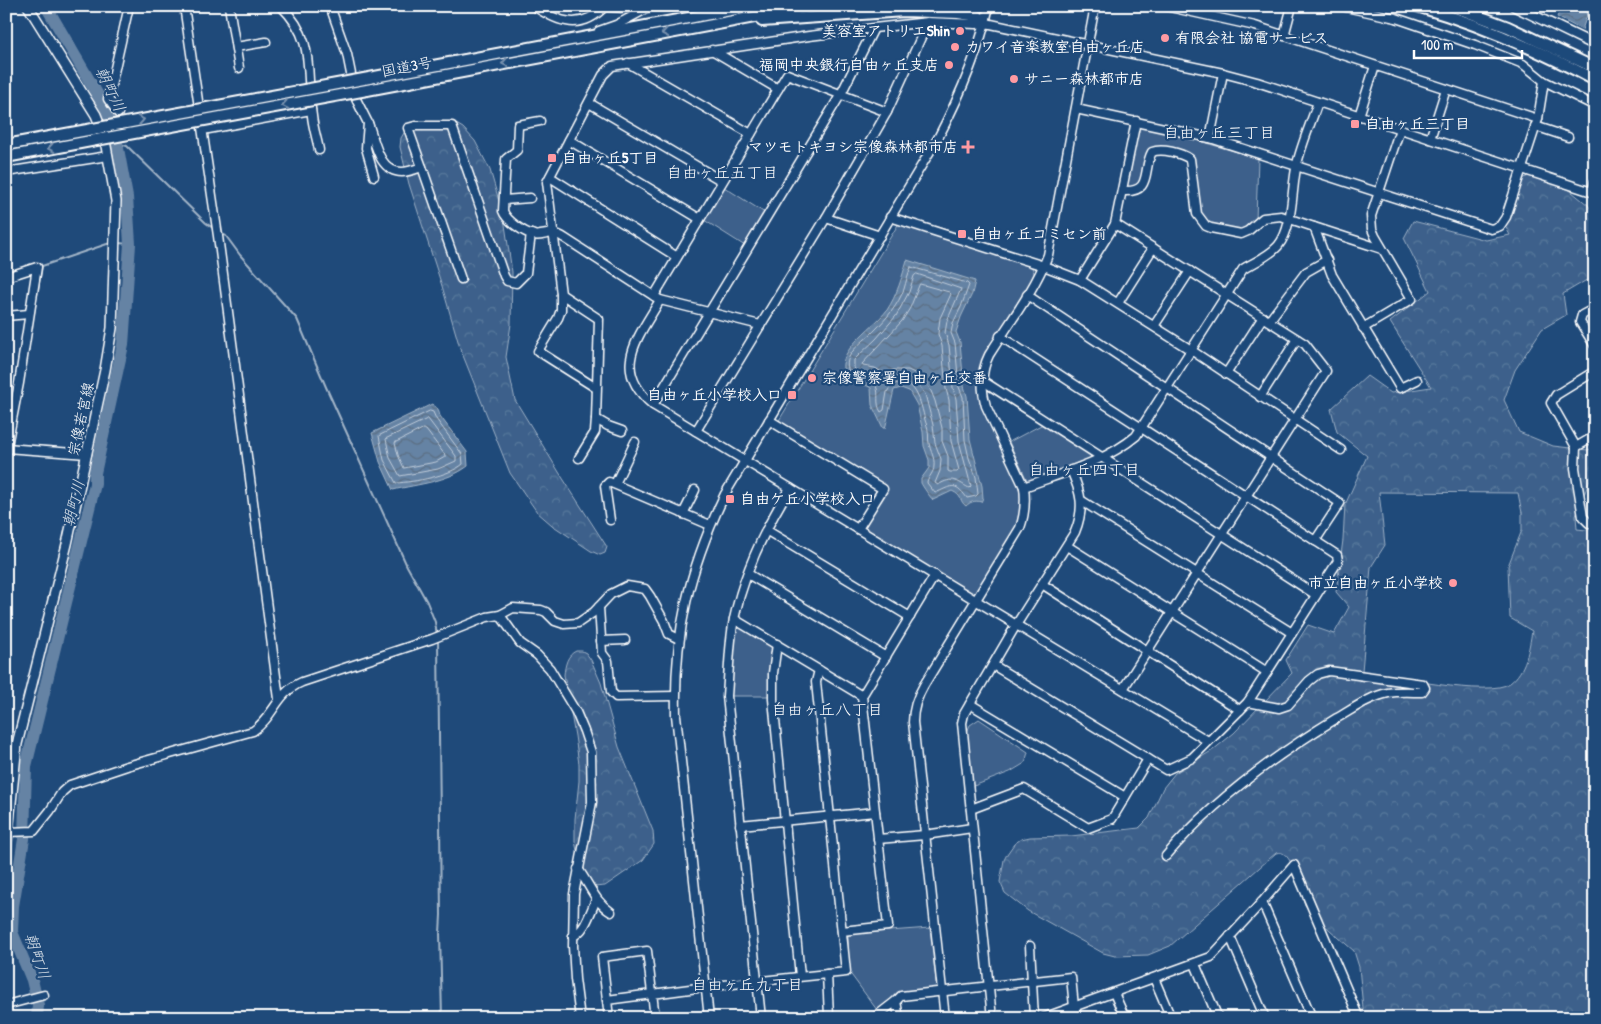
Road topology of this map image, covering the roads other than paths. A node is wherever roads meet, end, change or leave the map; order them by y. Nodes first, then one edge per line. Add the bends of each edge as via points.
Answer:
1 (28, 6) edge
2 (130, 6) edge
3 (184, 6) edge
4 (229, 6) edge
5 (281, 6) edge
6 (330, 6) edge
7 (534, 6) edge
8 (605, 6) edge
9 (652, 6) edge
10 (752, 6) edge
11 (813, 6) edge
12 (989, 6) edge
13 (1095, 6) edge
14 (1165, 6) edge
15 (1292, 6) edge
16 (1341, 6) edge
17 (1417, 6) edge
18 (1452, 6) edge
19 (1465, 6) edge
20 (1514, 6) edge
21 (1594, 6) edge
22 (1595, 14) edge
23 (928, 22) junction
24 (986, 23) junction
25 (713, 25) junction
26 (1508, 27) junction
27 (874, 28) junction
28 (1284, 36) junction
29 (574, 40) junction
30 (266, 42) dead end
31 (1087, 44) junction
32 (1595, 45) edge
33 (236, 47) junction
34 (712, 50) junction
35 (628, 63) junction
36 (1375, 66) junction
37 (239, 68) dead end
38 (1595, 68) edge
39 (1223, 72) junction
40 (1595, 80) edge
41 (1544, 81) junction
42 (778, 89) junction
43 (1446, 89) junction
44 (841, 94) junction
45 (1318, 102) junction
46 (589, 103) junction
47 (1595, 106) edge
48 (1076, 109) junction
49 (311, 110) junction
50 (887, 112) junction
51 (118, 113) dead end
52 (1360, 116) junction
53 (540, 120) dead end
54 (1136, 121) junction
55 (368, 123) junction
56 (1537, 123) junction
57 (1400, 129) junction
58 (202, 130) junction
59 (751, 134) junction
60 (1568, 137) dead end
61 (1210, 138) junction
62 (1430, 139) junction
63 (569, 140) junction
64 (6, 145) edge
65 (319, 150) dead end
66 (108, 156) junction
67 (6, 157) edge
68 (1297, 165) junction
69 (422, 167) junction
70 (1522, 170) junction
71 (6, 172) edge
72 (374, 176) dead end
73 (550, 177) junction
74 (722, 181) junction
75 (1595, 181) edge
76 (1123, 190) junction
77 (1379, 192) junction
78 (1593, 192) edge
79 (530, 198) dead end
80 (504, 200) junction
81 (890, 217) junction
82 (826, 218) junction
83 (1290, 218) junction
84 (700, 219) junction
85 (1115, 224) junction
86 (1314, 227) junction
87 (554, 233) junction
88 (531, 234) junction
89 (880, 236) junction
90 (1153, 248) junction
91 (1382, 248) junction
92 (677, 257) junction
93 (1327, 260) junction
94 (1044, 266) junction
95 (1190, 271) junction
96 (6, 277) edge
97 (461, 279) dead end
98 (1080, 280) junction
99 (562, 294) junction
100 (1227, 294) junction
101 (1027, 295) junction
102 (657, 298) junction
103 (1118, 303) junction
104 (1595, 308) edge
105 (710, 312) junction
106 (29, 314) junction
107 (6, 316) edge
108 (1266, 319) junction
109 (760, 325) junction
110 (1154, 326) junction
111 (1363, 328) junction
112 (1000, 336) junction
113 (1297, 339) junction
114 (1595, 346) edge
115 (1191, 350) junction
116 (1595, 371) edge
117 (1226, 374) junction
118 (1417, 380) dead end
119 (982, 381) junction
120 (596, 388) junction
121 (1167, 388) junction
122 (1260, 397) junction
123 (653, 406) junction
124 (596, 419) junction
125 (769, 420) junction
126 (1294, 420) junction
127 (1141, 428) junction
128 (622, 430) dead end
129 (696, 431) junction
130 (1595, 436) edge
131 (634, 442) dead end
132 (1576, 447) junction
133 (7, 449) edge
134 (1341, 450) dead end
135 (87, 454) junction
136 (579, 458) dead end
137 (1102, 458) junction
138 (1270, 458) junction
139 (744, 461) junction
140 (1071, 470) junction
141 (615, 484) junction
142 (1024, 487) junction
143 (790, 488) junction
144 (695, 490) dead end
145 (1246, 496) junction
146 (1082, 501) junction
147 (683, 514) junction
148 (610, 520) dead end
149 (1589, 523) dead end
150 (710, 525) junction
151 (858, 529) junction
152 (766, 530) junction
153 (1222, 535) junction
154 (1315, 541) junction
155 (1067, 546) junction
156 (1198, 573) junction
157 (748, 574) junction
158 (935, 576) junction
159 (1042, 584) junction
160 (1316, 595) junction
161 (975, 600) junction
162 (599, 607) junction
163 (1173, 612) junction
164 (500, 614) junction
165 (910, 617) junction
166 (734, 619) junction
167 (1016, 625) junction
168 (1292, 633) junction
169 (679, 639) junction
170 (625, 640) dead end
171 (601, 641) junction
172 (777, 644) junction
173 (1148, 651) junction
174 (886, 657) junction
175 (993, 665) junction
176 (819, 670) junction
177 (1267, 672) junction
178 (1123, 689) junction
179 (675, 696) junction
180 (862, 696) junction
181 (279, 699) junction
182 (1248, 702) junction
183 (970, 704) junction
184 (1240, 710) junction
185 (1208, 741) junction
186 (1148, 759) junction
187 (1124, 797) junction
188 (971, 809) junction
189 (875, 812) junction
190 (830, 816) junction
191 (785, 820) junction
192 (740, 825) junction
193 (972, 828) junction
194 (8, 832) junction
195 (925, 834) junction
196 (878, 839) junction
197 (6, 852) edge
198 (1166, 856) dead end
199 (578, 869) junction
200 (596, 900) junction
201 (1262, 902) junction
202 (611, 912) dead end
203 (842, 931) junction
204 (573, 936) junction
205 (1230, 936) junction
206 (1030, 946) dead end
207 (1195, 964) junction
208 (827, 974) junction
209 (800, 976) junction
210 (1154, 978) junction
211 (756, 981) junction
212 (1032, 982) junction
213 (989, 986) junction
214 (705, 987) junction
215 (941, 992) junction
216 (1114, 992) junction
217 (652, 994) junction
218 (44, 995) dead end
219 (607, 1000) junction
220 (896, 1001) junction
221 (6, 1005) edge
222 (1074, 1007) junction
223 (580, 1018) edge
224 (608, 1018) edge
225 (655, 1018) edge
226 (709, 1018) edge
227 (761, 1018) edge
228 (828, 1018) edge
229 (874, 1018) edge
230 (899, 1018) edge
231 (945, 1018) edge
232 (992, 1018) edge
233 (1034, 1018) edge
234 (1043, 1018) edge
235 (1078, 1018) edge
236 (1125, 1018) edge
237 (1171, 1018) edge
238 (1218, 1018) edge
239 (1265, 1018) edge
240 (1312, 1018) edge
241 (1359, 1018) edge

1 - 66 main road, 宗像若宮線 via 96,115
2 - 51 street via 108,99
3 - 58 street
4 - 33 street
5 - 49 street via 298,27 307,50
6 - 55 street via 347,54 356,99
7 - 8 street via 560,21 573,22 597,15
8 - 9 main road
9 - 29 street via 616,25
10 - 29 highway, 国道3号
11 - 25 highway, 国道3号
12 - 24 street
13 - 31 street
14 - 28 street via 1255,26
15 - 28 street
16 - 41 street via 1396,18 1474,44 1523,64
17 - 40 highway via 1503,37
18 - 26 highway
19 - 26 street
20 - 32 main road
21 - 22 street via 1592,13
23 - 24 street
23 - 27 street
23 - 50 street
24 - 25 highway via 978,16 958,13 904,11
24 - 31 street
24 - 81 street via 954,106
25 -> 67 highway, 国道3号, bridge
26 - 38 highway
27 - 34 street
27 - 44 street
28 - 36 street
64 -> 29 highway, 国道3号, bridge
30 - 33 street
31 - 39 street
31 - 48 street
33 - 37 street
34 - 35 street
34 - 42 street
35 - 46 street via 612,66
35 - 59 street
36 - 43 street
36 - 52 street
39 - 45 street
39 - 61 street
41 - 47 street
41 - 56 street
42 - 44 street via 787,74
42 - 59 street
43 - 56 street
43 - 62 street
44 - 50 street
44 - 105 street
45 - 52 street
45 - 68 street
46 - 63 street
46 - 74 street
48 - 54 street
48 - 94 street
49 - 58 street
49 - 65 street
50 - 82 street
52 - 57 street
53 - 80 street via 518,125 517,150 506,159
54 - 61 street
54 - 76 street
55 - 69 street via 380,160 396,171
55 - 72 street via 366,148
56 - 60 street
56 - 70 street
57 - 62 street
57 - 77 street
58 - 181 street
59 - 74 street
61 - 68 street
62 - 70 street
63 - 73 street
63 - 84 street
66 - 71 street
66 - 135 main road, 宗像若宮線 via 116,201 112,328
68 - 77 street
68 - 83 street
69 - 88 street via 408,128 452,126 507,281 516,283 526,273
69 - 97 street
70 - 77 street via 1506,217 1496,228 1467,222
70 - 78 street
73 - 87 street via 547,182
73 - 92 street
74 - 84 street
75 - 78 street
76 - 83 street via 1132,191 1142,186 1149,157 1152,152 1161,150 1190,159 1197,214 1206,226 1241,234 1262,218
76 - 85 street
77 - 91 street via 1372,229
79 - 80 street
80 - 88 street via 505,217
81 - 89 street
81 - 94 street
82 - 89 street
82 - 109 street
83 - 86 street
83 - 100 street via 1278,246 1243,268
84 - 92 street
85 - 90 street
85 - 98 street
86 - 91 street
86 - 93 street
87 - 88 street
87 - 99 street
87 - 102 street
89 - 125 street
90 - 95 street
90 - 103 street
91 - 111 street via 1412,299
92 - 102 street
93 - 108 street via 1306,272
93 - 111 street via 1332,275
94 - 98 street
94 - 101 street
95 - 100 street
95 - 110 street
96 - 106 street via 37,267
98 - 103 street
99 - 120 street via 599,319
99 - 120 street via 558,318 538,351
100 - 108 street
100 - 115 street
101 - 112 street
101 - 121 street
102 - 105 street
102 - 123 street via 636,342 630,368 638,390
103 - 110 street
104 - 114 street via 1582,315 1580,322
105 - 109 street
105 - 123 street
106 - 107 street
106 - 133 street
108 - 113 street
108 - 117 street
109 - 129 street
110 - 115 street
111 - 118 street via 1400,388
112 - 119 street via 985,362
112 - 127 street
113 - 122 street
113 - 126 street via 1326,371
115 - 117 street
115 - 121 street
116 - 132 street via 1556,395 1551,403
117 - 122 street
119 - 137 street
119 - 142 street via 986,406
120 - 124 street
121 - 127 street
121 - 138 street
122 - 126 street
123 - 129 street
124 - 128 street
124 - 136 street via 595,432
125 - 139 street
125 - 151 street via 882,489
126 - 134 street
126 - 138 street
127 - 137 street via 1123,447
127 - 145 street
129 - 139 street
130 - 132 street
131 - 141 street
132 - 149 street via 1579,497 1583,517
133 - 135 street
135 - 194 main road, 宗像若宮線 via 17,744
137 - 140 street
137 - 153 street
138 - 145 street
138 - 154 street via 1340,503
139 - 143 street
139 - 150 street
140 - 142 street
140 - 146 street
141 - 147 street
141 - 148 street via 609,482 605,486
142 - 161 street via 1025,513 1020,528
143 - 151 street
143 - 152 street
144 - 147 street
145 - 153 street
145 - 154 street
146 - 155 street via 1079,523
146 - 156 street
147 - 150 street
150 - 169 street via 692,577
151 - 158 street
152 - 157 street
152 - 165 street
153 - 156 street
153 - 160 street
154 - 160 street via 1337,555 1338,561
155 - 159 street
155 - 163 street
156 - 163 street
156 - 168 street
157 - 166 street
157 - 174 street
158 - 161 street
158 - 165 street
159 - 167 street
159 - 173 street
160 - 168 street
161 - 167 street
161 - 195 street via 913,709
162 - 164 street via 578,623 564,624 541,610 513,608
162 - 169 street via 611,594 627,586 645,589 669,634
162 - 171 street
163 - 173 street
163 - 177 street
164 - 181 street via 432,640 302,682 292,686
164 - 199 street via 520,643 550,670 576,712 586,738 590,752 592,802
165 - 174 street
166 - 172 street
166 - 192 street via 727,696
167 - 175 street
167 - 178 street
168 - 177 street
169 - 179 street
170 - 171 street
171 - 179 street via 602,653 608,661 611,692 616,697
172 - 176 street
172 - 191 street via 772,699
173 - 178 street
173 - 184 street
174 - 180 street
175 - 183 street
175 - 186 street
176 - 180 street
176 - 190 street via 816,682
177 - 182 street
178 - 185 street
179 - 214 street
180 - 189 street
181 - 194 street via 262,725 253,731 70,785 34,831
182 - 184 street
182 - 198 street via 1278,708 1288,705 1309,681 1329,671 1423,684 1424,688 1422,692 1388,693 1369,700 1299,741 1199,820
183 - 187 street
183 - 188 street via 962,723
184 - 185 street
185 - 186 street via 1192,758 1166,770
186 - 187 street
187 - 188 street via 1112,819 1088,828 1024,789
188 - 193 street
189 - 190 street
189 - 196 street
190 - 191 street
190 - 203 street
191 - 192 street
191 - 209 street
192 - 211 street
193 - 195 street
193 - 213 street
194 - 197 main road, 宗像若宮線
195 - 196 street
195 - 215 street
196 - 203 street via 888,926
199 - 200 street
199 - 204 street
200 - 202 street
200 - 204 street via 590,916
201 - 205 street
201 - 240 street
201 - 241 street via 1294,865
203 - 208 street via 846,972
204 - 223 street
205 - 207 street via 1211,957
205 - 239 street
206 - 212 street
207 - 210 street
207 - 238 street
208 - 209 street
208 - 228 street
209 - 211 street
210 - 216 street
210 - 237 street
211 - 214 street
211 - 227 street
212 - 213 street
212 - 222 street via 1071,977
212 - 233 street
213 - 215 street
213 - 232 street
214 - 217 street
214 - 226 street
215 - 220 street via 901,996
215 - 231 street
216 - 222 street
216 - 236 street
217 - 219 street
217 - 219 street via 647,951 602,957
217 - 225 street
218 - 221 street
219 - 224 street
220 - 229 street
220 - 230 street
222 - 234 street
222 - 235 street

